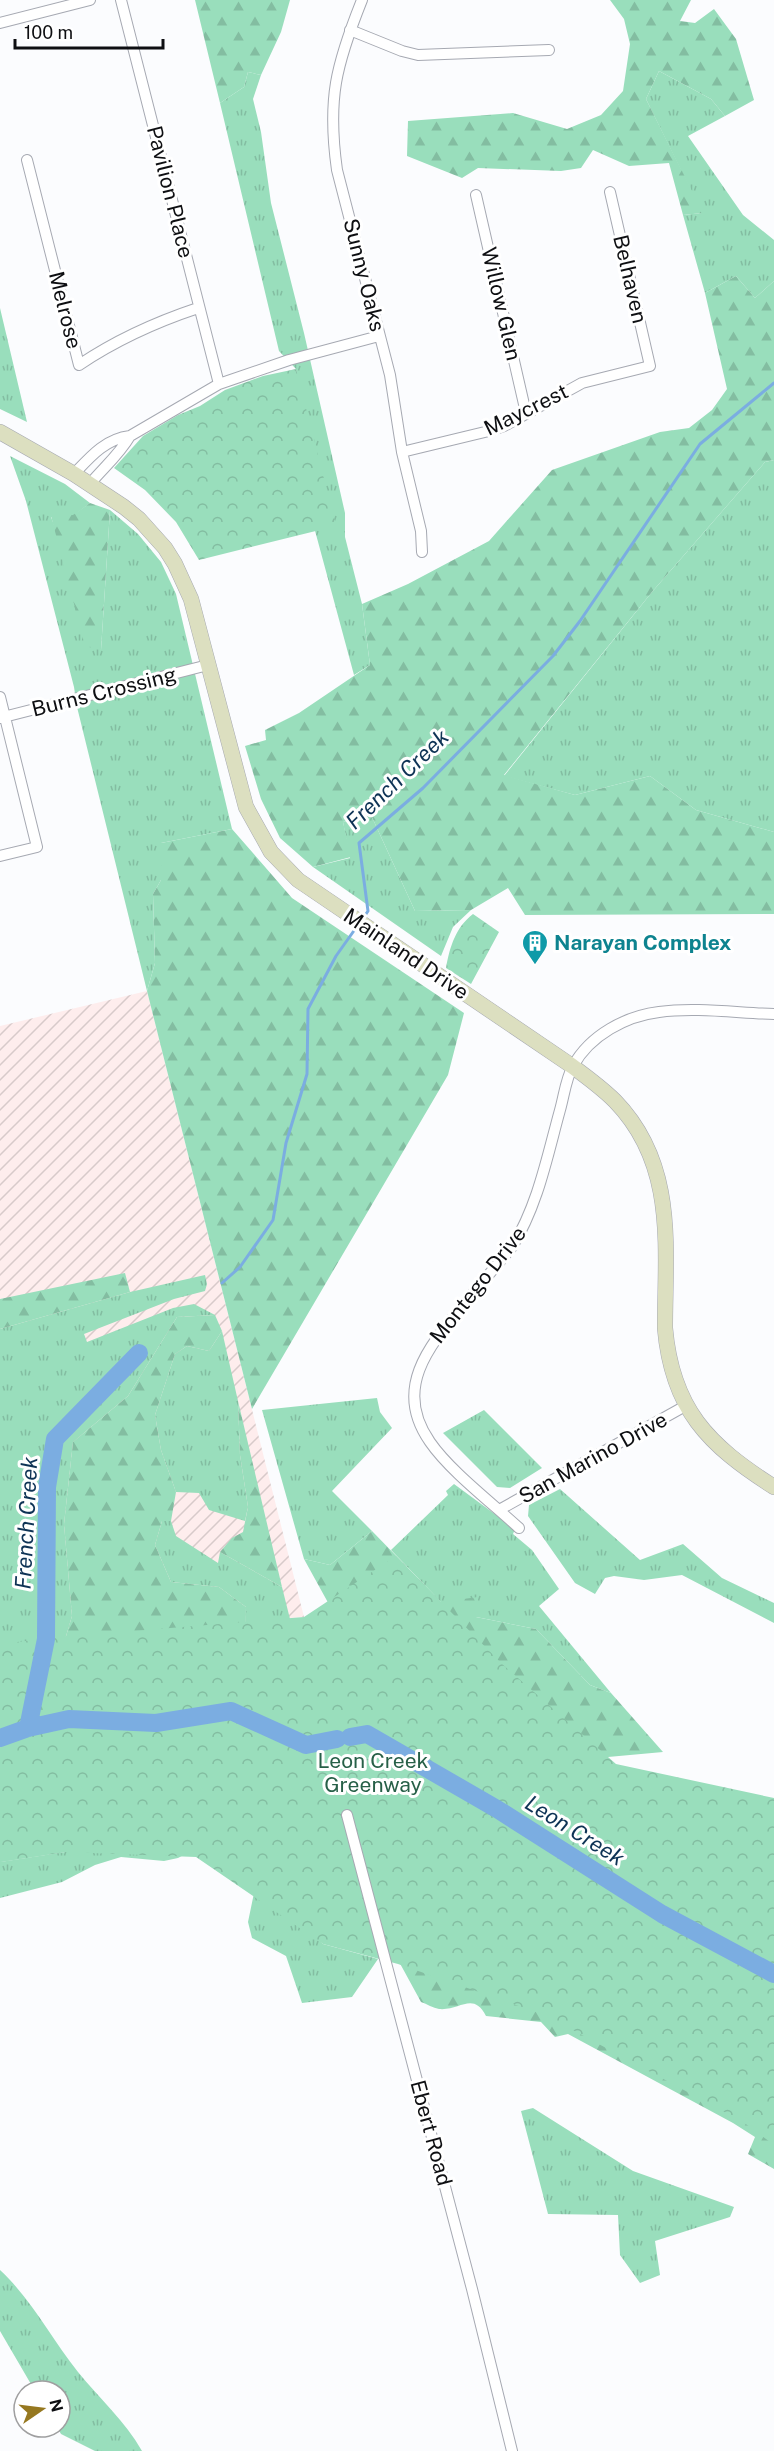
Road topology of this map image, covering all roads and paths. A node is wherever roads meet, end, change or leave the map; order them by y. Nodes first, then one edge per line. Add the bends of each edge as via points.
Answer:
1 (90, 0) edge
2 (122, 0) edge
3 (362, 0) edge
4 (0, 23) edge
5 (350, 30) junction
6 (549, 50) dead end
7 (27, 160) dead end
8 (610, 192) dead end
9 (476, 195) dead end
10 (198, 308) junction
11 (379, 336) junction
12 (650, 366) joint
13 (219, 384) junction
14 (526, 413) junction
15 (0, 432) edge
16 (130, 436) junction
17 (402, 452) junction
18 (74, 474) junction
19 (89, 485) junction
20 (422, 552) dead end
21 (208, 665) junction
22 (0, 697) edge
23 (2, 717) edge
24 (0, 856) edge
25 (774, 1014) edge
26 (572, 1066) junction
27 (687, 1406) junction
28 (774, 1487) edge
29 (499, 1510) junction
30 (519, 1528) dead end
31 (347, 1815) dead end
32 (512, 2451) edge

1 - 4 street
2 - 10 street, Pavilion Place
3 - 5 street, Sunny Oaks
5 - 6 street via 418,55
5 - 11 street, Sunny Oaks via 337,70 333,139 337,170
7 - 10 street, Melrose via 79,365 117,342
8 - 12 street, Belhaven
9 - 14 street, Willow Glen
10 - 13 street, Pavilion Place
11 - 13 street
11 - 17 street, Sunny Oaks via 393,391
12 - 14 street, Maycrest via 582,383
13 - 16 street
14 - 17 street, Maycrest via 489,431
15 - 18 main road, Mainland Drive
16 - 18 street via 95,451
16 - 19 street via 120,453
17 - 20 street, Sunny Oaks
18 - 19 main road, Mainland Drive
19 - 21 main road, Mainland Drive via 139,519 176,564 191,599
21 - 23 street, Burns Crossing
21 - 26 main road, Mainland Drive via 238,785 252,820 277,859 322,897
22 - 23 street
23 - 24 street via 38,847
25 - 26 street via 670,1011 645,1015 608,1030
26 - 27 main road, Mainland Drive via 627,1114 654,1163 665,1218 666,1345
26 - 29 street, Montego Drive via 539,1189 522,1232 430,1346 415,1380 418,1417 430,1443
27 - 28 main road, Mainland Drive via 715,1444
27 - 29 street, San Marino Drive
29 - 30 street
31 - 32 street, Ebert Road

